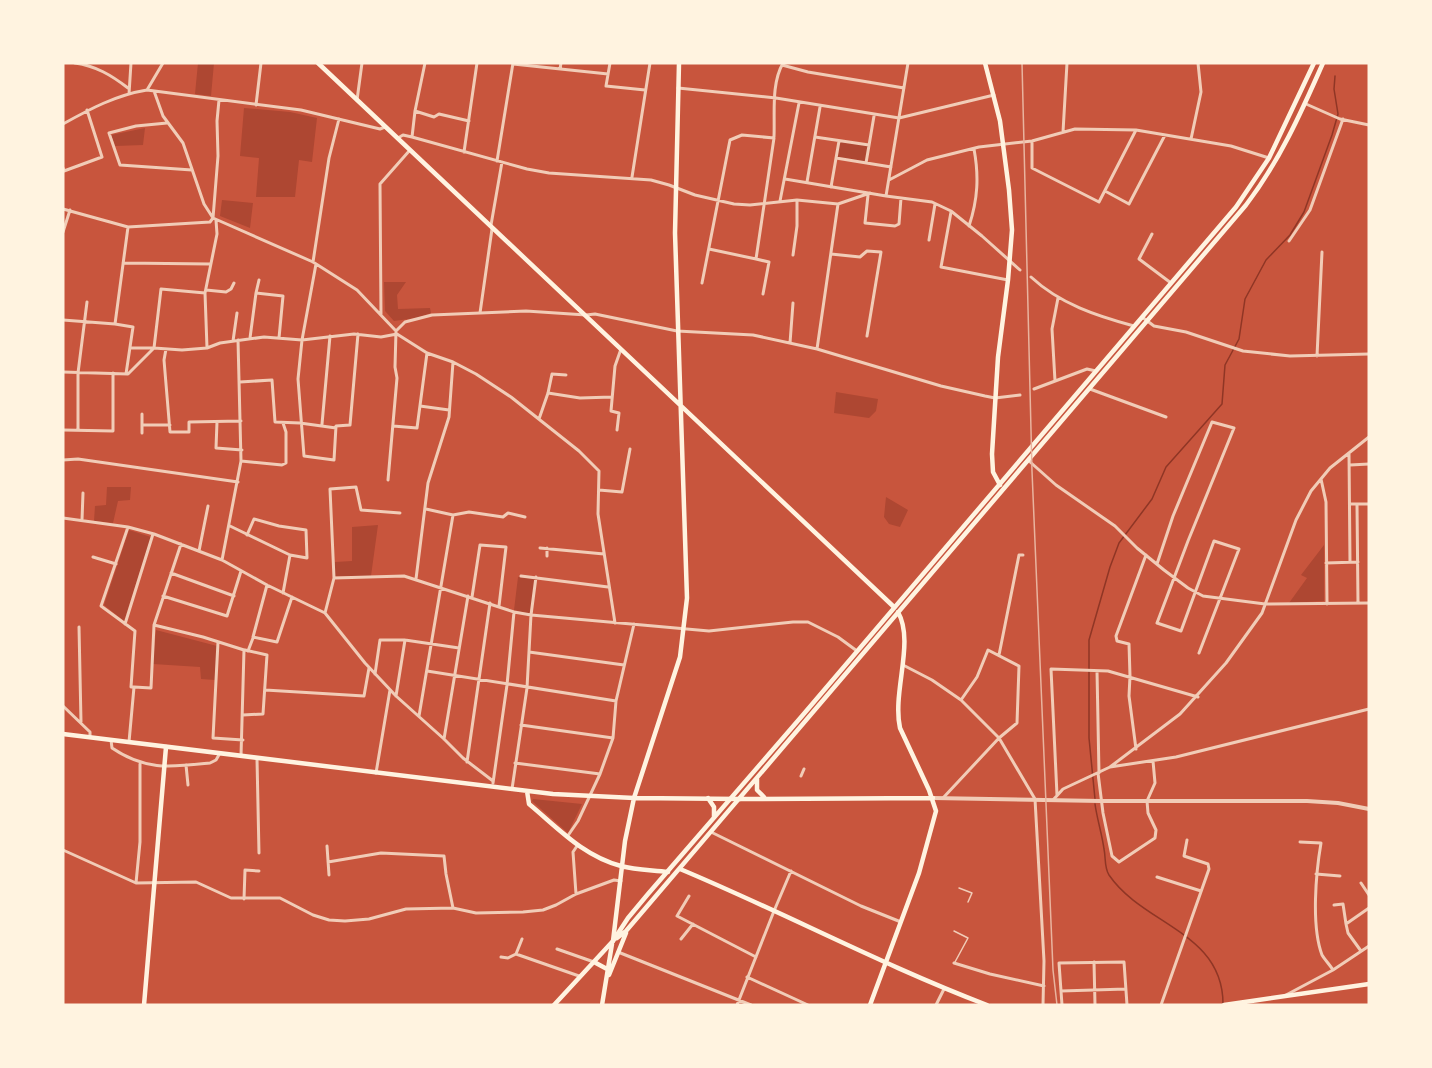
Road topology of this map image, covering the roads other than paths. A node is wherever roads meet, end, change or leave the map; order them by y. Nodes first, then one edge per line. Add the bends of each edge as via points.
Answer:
1 (75, 63) edge
2 (131, 63) edge
3 (163, 63) edge
4 (261, 63) edge
5 (318, 63) edge
6 (363, 63) edge
7 (426, 63) edge
8 (477, 63) edge
9 (513, 63) edge
10 (561, 63) edge
11 (610, 63) edge
12 (650, 63) edge
13 (679, 63) edge
14 (908, 63) edge
15 (985, 63) edge
16 (1066, 63) edge
17 (1198, 63) edge
18 (1314, 63) edge
19 (1323, 63) edge
20 (92, 64) edge
21 (783, 64) edge
22 (560, 69) junction
23 (608, 74) junction
24 (128, 88) junction
25 (678, 88) junction
26 (904, 88) junction
27 (147, 90) junction
28 (645, 90) junction
29 (154, 91) junction
30 (129, 94) junction
31 (994, 95) junction
32 (776, 98) junction
33 (219, 100) junction
34 (357, 100) junction
35 (799, 103) junction
36 (1305, 104) junction
37 (256, 105) junction
38 (820, 107) junction
39 (87, 110) junction
40 (415, 111) junction
41 (874, 116) junction
42 (899, 118) junction
43 (339, 119) junction
44 (1341, 119) junction
45 (469, 121) junction
46 (167, 123) junction
47 (63, 124) edge
48 (1369, 125) edge
49 (385, 127) junction
50 (1136, 130) junction
51 (1064, 132) junction
52 (1165, 135) junction
53 (412, 137) junction
54 (815, 137) junction
55 (396, 138) junction
56 (774, 138) junction
57 (1191, 139) junction
58 (839, 141) junction
59 (1032, 141) junction
60 (1002, 145) junction
61 (869, 146) junction
62 (974, 149) junction
63 (410, 150) junction
64 (464, 152) junction
65 (836, 158) junction
66 (1269, 158) junction
67 (497, 160) junction
68 (502, 162) junction
69 (866, 163) junction
70 (891, 167) junction
71 (63, 168) edge
72 (192, 170) junction
73 (632, 177) junction
74 (785, 179) junction
75 (889, 180) junction
76 (807, 182) junction
77 (675, 187) junction
78 (831, 187) junction
79 (1105, 191) junction
80 (869, 194) junction
81 (886, 196) junction
82 (901, 198) junction
83 (797, 200) junction
84 (780, 201) junction
85 (719, 202) junction
86 (765, 203) junction
87 (838, 204) junction
88 (935, 204) junction
89 (63, 208) edge
90 (70, 210) junction
91 (951, 212) junction
92 (215, 219) junction
93 (492, 226) junction
94 (969, 226) junction
95 (128, 227) junction
96 (63, 232) edge
97 (1152, 234) dead end
98 (929, 240) dead end
99 (1289, 241) dead end
100 (709, 249) junction
101 (1322, 252) dead end
102 (831, 254) junction
103 (793, 255) dead end
104 (756, 259) junction
105 (123, 263) junction
106 (315, 263) junction
107 (1010, 263) junction
108 (210, 264) junction
109 (1020, 270) dead end
110 (1031, 277) dead end
111 (259, 280) dead end
112 (1008, 280) junction
113 (1172, 282) junction
114 (234, 283) dead end
115 (702, 283) dead end
116 (206, 291) junction
117 (256, 293) junction
118 (763, 294) dead end
119 (1058, 298) junction
120 (87, 302) dead end
121 (793, 303) dead end
122 (237, 313) dead end
123 (480, 313) junction
124 (381, 315) junction
125 (586, 315) junction
126 (1142, 317) junction
127 (63, 321) edge
128 (84, 321) junction
129 (1148, 322) junction
130 (115, 324) junction
131 (1134, 326) junction
132 (677, 331) junction
133 (396, 333) junction
134 (358, 334) junction
135 (330, 336) junction
136 (867, 336) dead end
137 (250, 338) junction
138 (279, 338) junction
139 (238, 340) junction
140 (302, 340) junction
141 (233, 341) junction
142 (790, 343) junction
143 (130, 348) junction
144 (154, 348) junction
145 (207, 348) junction
146 (166, 349) junction
147 (621, 349) junction
148 (817, 350) junction
149 (427, 353) junction
150 (1369, 354) edge
151 (1317, 356) junction
152 (453, 362) junction
153 (1096, 371) junction
154 (63, 372) edge
155 (78, 373) junction
156 (112, 373) junction
157 (126, 374) junction
158 (566, 375) dead end
159 (1055, 381) junction
160 (240, 382) junction
161 (1034, 389) dead end
162 (1090, 389) junction
163 (548, 393) junction
164 (1020, 395) dead end
165 (613, 397) junction
166 (995, 398) junction
167 (680, 404) junction
168 (420, 406) junction
169 (449, 410) junction
170 (142, 414) dead end
171 (1166, 417) dead end
172 (538, 419) junction
173 (217, 421) junction
174 (241, 422) junction
175 (283, 423) junction
176 (300, 423) junction
177 (142, 425) junction
178 (170, 425) junction
179 (322, 425) junction
180 (393, 426) junction
181 (336, 428) junction
182 (63, 430) edge
183 (78, 430) junction
184 (617, 430) dead end
185 (142, 433) dead end
186 (1369, 437) edge
187 (630, 449) dead end
188 (242, 450) junction
189 (1349, 453) junction
190 (63, 460) edge
191 (241, 461) junction
192 (1029, 461) junction
193 (1369, 464) edge
194 (1350, 465) junction
195 (1321, 479) junction
196 (388, 480) dead end
197 (238, 482) junction
198 (999, 484) junction
199 (599, 490) junction
200 (1004, 490) junction
201 (83, 493) dead end
202 (1350, 504) junction
203 (1357, 504) junction
204 (1369, 504) edge
205 (208, 506) dead end
206 (426, 509) junction
207 (400, 513) dead end
208 (453, 515) junction
209 (525, 517) dead end
210 (63, 518) edge
211 (82, 520) junction
212 (230, 526) junction
213 (128, 527) junction
214 (154, 534) junction
215 (247, 535) junction
216 (181, 544) junction
217 (540, 548) dead end
218 (547, 548) junction
219 (199, 551) junction
220 (604, 554) junction
221 (290, 555) junction
222 (1023, 555) dead end
223 (1146, 555) junction
224 (547, 556) dead end
225 (93, 557) dead end
226 (222, 560) junction
227 (1350, 562) junction
228 (1358, 562) junction
229 (1326, 563) junction
230 (116, 564) junction
231 (1157, 564) junction
232 (241, 570) junction
233 (171, 573) junction
234 (521, 576) dead end
235 (333, 578) junction
236 (536, 578) junction
237 (1175, 578) junction
238 (416, 579) junction
239 (267, 585) junction
240 (441, 587) junction
241 (608, 587) junction
242 (1196, 592) junction
243 (283, 593) junction
244 (163, 596) junction
245 (234, 596) junction
246 (470, 596) junction
247 (292, 597) junction
248 (1221, 598) junction
249 (490, 603) junction
250 (1358, 603) junction
251 (1369, 603) edge
252 (1265, 604) junction
253 (1327, 604) junction
254 (499, 606) junction
255 (894, 607) junction
256 (514, 612) junction
257 (325, 613) junction
258 (899, 613) junction
259 (531, 615) junction
260 (615, 623) junction
261 (125, 624) junction
262 (634, 624) junction
263 (154, 625) junction
264 (79, 627) dead end
265 (684, 630) junction
266 (253, 637) junction
267 (405, 640) junction
268 (218, 642) junction
269 (431, 644) junction
270 (459, 648) junction
271 (246, 650) junction
272 (857, 651) junction
273 (529, 652) junction
274 (1199, 653) dead end
275 (999, 655) junction
276 (902, 664) junction
277 (624, 666) junction
278 (369, 668) junction
279 (427, 671) junction
280 (1096, 671) junction
281 (375, 674) junction
282 (455, 676) junction
283 (1131, 676) junction
284 (481, 680) junction
285 (507, 685) junction
286 (134, 687) junction
287 (527, 688) junction
288 (266, 690) junction
289 (390, 690) junction
290 (396, 696) junction
291 (1198, 697) junction
292 (962, 700) junction
293 (616, 701) junction
294 (63, 706) edge
295 (1369, 709) edge
296 (243, 715) junction
297 (419, 716) junction
298 (81, 722) junction
299 (521, 725) junction
300 (63, 734) edge
301 (90, 737) junction
302 (613, 738) junction
303 (999, 738) junction
304 (444, 739) junction
305 (111, 740) junction
306 (243, 740) junction
307 (129, 742) junction
308 (166, 747) junction
309 (1136, 749) junction
310 (220, 753) junction
311 (242, 756) junction
312 (257, 758) junction
313 (1153, 761) junction
314 (467, 762) junction
315 (140, 764) junction
316 (515, 764) junction
317 (186, 765) junction
318 (164, 767) junction
319 (1110, 767) junction
320 (804, 769) dead end
321 (376, 772) junction
322 (600, 774) junction
323 (1097, 774) junction
324 (801, 776) dead end
325 (757, 779) junction
326 (492, 784) junction
327 (188, 786) dead end
328 (512, 789) junction
329 (528, 791) junction
330 (1057, 795) junction
331 (588, 796) junction
332 (634, 798) junction
333 (708, 798) junction
334 (732, 798) junction
335 (766, 798) junction
336 (933, 798) junction
337 (942, 798) junction
338 (740, 799) junction
339 (1035, 799) junction
340 (1053, 800) junction
341 (1101, 801) junction
342 (1147, 801) junction
343 (1369, 809) edge
344 (713, 820) junction
345 (711, 832) junction
346 (567, 837) junction
347 (1187, 840) dead end
348 (1300, 842) dead end
349 (327, 846) dead end
350 (577, 846) junction
351 (63, 850) edge
352 (259, 853) dead end
353 (328, 862) junction
354 (622, 866) junction
355 (680, 869) junction
356 (259, 871) dead end
357 (791, 871) junction
358 (668, 872) junction
359 (1316, 874) junction
360 (329, 875) dead end
361 (1340, 876) dead end
362 (1157, 877) dead end
363 (621, 881) junction
364 (136, 883) junction
365 (1361, 883) dead end
366 (154, 884) junction
367 (959, 888) dead end
368 (1202, 891) junction
369 (576, 894) junction
370 (1369, 895) edge
371 (689, 896) dead end
372 (243, 899) junction
373 (968, 902) dead end
374 (1334, 905) dead end
375 (453, 908) junction
376 (1369, 908) edge
377 (774, 911) junction
378 (901, 922) junction
379 (693, 924) junction
380 (1347, 924) junction
381 (954, 930) dead end
382 (626, 931) junction
383 (522, 939) dead end
384 (681, 939) dead end
385 (613, 941) junction
386 (1369, 946) edge
387 (557, 949) dead end
388 (1360, 951) junction
389 (618, 952) junction
390 (516, 954) junction
391 (501, 957) dead end
392 (756, 957) junction
393 (594, 962) junction
394 (1094, 962) junction
395 (954, 963) joint
396 (886, 964) junction
397 (607, 969) junction
398 (1333, 970) junction
399 (579, 976) junction
400 (747, 977) junction
401 (605, 983) junction
402 (1369, 984) edge
403 (1044, 986) junction
404 (944, 989) junction
405 (1125, 989) junction
406 (1095, 990) junction
407 (1061, 991) junction
408 (1286, 995) junction
409 (739, 999) junction
410 (1253, 1003) edge
411 (144, 1005) edge
412 (554, 1005) edge
413 (602, 1005) edge
414 (737, 1005) edge
415 (752, 1005) edge
416 (808, 1005) edge
417 (870, 1005) edge
418 (936, 1005) edge
419 (987, 1005) edge
420 (1044, 1005) edge
421 (1062, 1005) edge
422 (1095, 1005) edge
423 (1126, 1005) edge
424 (1161, 1005) edge
425 (1227, 1005) edge

1 - 20 street
2 - 24 street
3 - 27 street
4 - 37 street
5 - 34 main road
6 - 34 street
7 - 40 street
8 - 45 street
9 - 22 street
9 - 67 street
10 - 22 street
11 - 23 street
12 - 28 street
13 - 25 main road
14 - 26 street
15 - 31 main road
16 - 51 street
17 - 57 street via 1201,92
18 - 66 main road
19 - 36 main road
20 - 24 street
21 - 26 street
21 - 32 street via 777,74
22 - 23 street
23 - 28 street via 606,86
24 - 30 street
25 - 32 street
25 - 77 main road
26 - 42 street
27 - 29 street
27 - 30 street
28 - 73 street
29 - 33 street
29 - 46 street
30 - 39 street
31 - 42 street
31 - 60 main road
32 - 35 street
32 - 56 street
33 - 37 street
33 - 92 street
34 - 49 main road
35 - 38 street
35 - 74 street
36 - 44 street
36 - 129 main road via 1256,192
37 - 43 street
38 - 41 street
38 - 54 street
39 - 47 street
39 - 71 street via 102,158 64,171
40 - 45 street
40 - 53 street
41 - 42 street
41 - 61 street
42 - 70 street
43 - 49 street
43 - 106 street via 329,159
44 - 48 street
44 - 99 street via 1310,210
45 - 64 street
46 - 72 street via 183,143
46 - 72 street via 109,133 120,165
49 - 55 main road
50 - 51 street
50 - 52 street
50 - 79 street
51 - 59 street
52 - 57 street
52 - 79 street via 1129,204
53 - 55 street
53 - 64 street
54 - 58 street
54 - 76 street
55 - 63 main road
56 - 85 street via 742,135 730,140
56 - 86 street
57 - 66 street
58 - 61 street
58 - 65 street
59 - 60 street
59 - 79 street via 1032,168 1100,202
60 - 62 street
60 - 107 main road via 1012,230
61 - 69 street
62 - 75 street via 927,160
62 - 94 street via 978,183
63 - 93 main road
63 - 124 street via 380,183
64 - 67 street
65 - 69 street
65 - 78 street
66 - 113 main road via 1236,207
67 - 68 street
68 - 73 street via 549,173
68 - 93 street
69 - 70 street
70 - 75 street
72 - 92 street via 204,204
73 - 77 street
74 - 76 street
74 - 84 street
75 - 81 street
76 - 78 street
77 - 85 street
77 - 132 main road
78 - 80 street
80 - 81 street
80 - 82 street via 865,224 899,224
80 - 87 street
81 - 82 street
82 - 88 street
83 - 84 street
83 - 87 street
83 - 103 street
84 - 86 street
85 - 86 street
85 - 100 street
86 - 104 street
87 - 102 street
88 - 91 street
88 - 98 street
89 - 90 street
90 - 95 street
90 - 96 street
91 - 94 street
91 - 112 street via 941,267
92 - 95 street
92 - 106 street
92 - 108 street via 217,234
93 - 123 street
93 - 125 main road
94 - 107 street
95 - 105 street
97 - 113 street via 1139,259
100 - 104 street
100 - 115 street
101 - 151 street
102 - 136 street via 860,257 867,251 881,252
102 - 148 street
104 - 118 street via 769,262
105 - 108 street
105 - 130 street
106 - 124 street via 357,290
106 - 140 street
107 - 109 street
107 - 112 main road
108 - 116 street
110 - 119 street
111 - 117 street
112 - 166 main road
113 - 126 main road
114 - 116 street via 226,292
116 - 144 street via 161,289
116 - 145 street
117 - 137 street
117 - 138 street via 284,296
119 - 131 street via 1092,314
119 - 159 street via 1052,328
120 - 128 street
121 - 142 street
122 - 141 street
123 - 125 street
123 - 133 street via 432,315 405,322
124 - 133 street
125 - 132 street
125 - 147 main road
126 - 129 street
126 - 131 main road
127 - 128 street
128 - 130 street
128 - 155 street
129 - 151 street via 1236,350
129 - 162 main road
130 - 143 street via 133,327
131 - 153 main road
132 - 142 street via 753,335
132 - 167 main road
133 - 134 street via 381,337
133 - 149 street
133 - 180 street via 394,367 398,378
134 - 135 street
134 - 181 street via 350,425
135 - 140 street
135 - 179 street
137 - 138 street
137 - 139 street
138 - 140 street
139 - 141 street
139 - 160 street
140 - 176 street via 298,379
141 - 145 street
142 - 148 street
143 - 144 street
143 - 157 street
144 - 146 street
144 - 157 street
145 - 146 street
146 - 178 street
147 - 165 street via 615,366
147 - 167 main road
148 - 166 street
149 - 152 street
149 - 168 street
150 - 151 street
152 - 169 street
152 - 172 street via 512,396
153 - 159 street via 1087,369
153 - 198 main road
154 - 155 street
155 - 156 street
155 - 183 street
156 - 157 street
156 - 183 street via 113,431
158 - 163 street via 552,374
159 - 161 street
160 - 174 street
160 - 175 street via 272,380 274,423
162 - 171 street
162 - 192 main road
163 - 165 street via 580,398
163 - 172 street
164 - 166 street
165 - 184 street via 611,411 619,413
166 - 198 main road via 992,465
167 - 255 main road
167 - 265 main road via 687,568
168 - 169 street
168 - 180 street via 417,428
169 - 206 street via 428,483
170 - 177 street
172 - 199 street via 599,471
173 - 174 street
173 - 178 street via 189,422 186,433 170,432
173 - 188 street via 216,448
174 - 188 street
175 - 176 street
175 - 191 street via 286,463
176 - 179 street
176 - 181 street via 304,456 333,460
177 - 178 street
177 - 185 street
179 - 181 street
180 - 196 street
182 - 183 street
186 - 189 street
187 - 199 street via 622,492
188 - 191 street
189 - 194 street
189 - 195 street
190 - 197 street
191 - 197 street
192 - 200 main road
192 - 223 street via 1115,526
193 - 194 street
194 - 202 street
195 - 229 street via 1326,502
195 - 252 street via 1296,520
197 - 212 street
198 - 200 main road
198 - 255 main road
199 - 220 street
200 - 258 main road
201 - 211 street
202 - 203 street
202 - 227 street
203 - 204 street
203 - 228 street
205 - 219 street
206 - 208 street
206 - 238 street
207 - 235 street via 361,510 356,487 330,489
208 - 209 street via 469,512 502,517 508,513
208 - 240 street
210 - 211 street
211 - 213 street
212 - 215 street
212 - 226 street
213 - 214 street
213 - 230 street
214 - 216 street
214 - 261 street
215 - 221 street
215 - 221 street via 254,519 306,530 307,558
216 - 219 street
216 - 233 street
217 - 218 street
218 - 220 street
218 - 224 street
219 - 226 street
220 - 241 street
221 - 243 street
222 - 275 street via 1019,555
223 - 231 street
223 - 283 street via 1116,636 1117,641 1129,644
225 - 230 street
226 - 232 street
227 - 228 street
227 - 229 street
228 - 250 street
229 - 253 street
230 - 261 street via 101,606
231 - 237 street
231 - 237 street via 1212,422 1234,428
232 - 239 street
232 - 245 street
233 - 244 street
233 - 245 street
234 - 236 street
235 - 238 street
235 - 257 street
236 - 241 street
236 - 259 street
237 - 242 street
237 - 242 street via 1157,623 1181,631
238 - 240 street
239 - 243 street
239 - 266 street
240 - 246 street
240 - 269 street
241 - 260 street
242 - 248 street
242 - 248 street via 1214,541 1239,549
243 - 247 street
244 - 245 street via 227,616
244 - 263 street
246 - 249 street
246 - 254 street via 480,545 506,548
246 - 270 street
247 - 257 street
247 - 266 street via 277,642
248 - 252 street
248 - 274 street
249 - 254 street
249 - 284 street
250 - 251 street
250 - 253 street
252 - 253 street
252 - 291 street via 1241,644
254 - 256 street
255 - 258 main road
255 - 272 main road
256 - 259 street
256 - 285 street
257 - 278 street
258 - 276 main road via 904,637
258 - 325 main road
259 - 260 street
259 - 273 street
260 - 262 street
261 - 286 street via 135,631 130,687
262 - 265 street
262 - 277 street
263 - 268 street
263 - 286 street via 151,687
264 - 298 street
265 - 272 street via 709,632 808,622
265 - 332 main road via 672,685
266 - 271 street
267 - 269 street
267 - 281 street via 380,640
267 - 290 street
268 - 271 street
268 - 306 street via 213,738
269 - 270 street
269 - 279 street
270 - 282 street
271 - 288 street via 267,655
271 - 296 street
272 - 334 main road
273 - 277 street
273 - 287 street
275 - 292 street via 988,650
275 - 303 street via 1019,666 1017,723
276 - 292 street
276 - 336 main road via 897,706 900,728
277 - 293 street
278 - 281 street
278 - 288 street via 364,696
279 - 282 street
279 - 297 street
280 - 283 street
280 - 323 street
280 - 330 street via 1051,669
281 - 289 street
282 - 284 street
282 - 304 street
283 - 291 street
283 - 309 street via 1129,696
284 - 285 street
284 - 314 street
285 - 287 street
285 - 326 street
286 - 307 street
287 - 293 street
287 - 299 street
288 - 296 street via 263,714
289 - 290 street
289 - 321 street
290 - 297 street
291 - 309 street
292 - 303 street
293 - 302 street
294 - 298 street
295 - 313 street
296 - 306 street
297 - 304 street
298 - 301 street
299 - 302 street
299 - 316 street
300 - 301 main road
301 - 305 main road
302 - 322 street
303 - 337 street
303 - 339 street
304 - 314 street
305 - 307 main road
305 - 315 street via 112,748
306 - 311 street
307 - 308 main road
308 - 310 main road
308 - 318 main road
309 - 319 street
310 - 311 main road
310 - 317 street via 213,762
311 - 312 main road
312 - 321 main road
312 - 352 street
313 - 319 street
313 - 342 street via 1155,783
314 - 326 street
315 - 318 street
315 - 364 street
316 - 322 street
316 - 328 street
317 - 318 street
317 - 327 street
318 - 366 main road
319 - 323 street
320 - 324 street
321 - 326 main road
322 - 331 street
323 - 330 street
323 - 341 street
325 - 335 main road via 757,790
325 - 338 main road
326 - 328 main road
328 - 329 main road
329 - 331 main road
329 - 346 main road via 529,804
330 - 340 street
331 - 332 main road
331 - 346 street
332 - 333 main road
332 - 354 main road
333 - 334 main road
333 - 344 main road via 714,807
334 - 338 main road
334 - 344 main road
335 - 336 main road
335 - 338 main road
336 - 337 street
336 - 378 main road via 935,819
337 - 339 street
338 - 345 main road
339 - 340 street
339 - 403 street
340 - 341 street
341 - 342 street
341 - 342 street via 1112,856 1119,862 1155,838
342 - 343 street via 1307,801
344 - 358 main road
345 - 355 main road
345 - 357 street
346 - 350 main road
347 - 368 street via 1184,856 1209,866
348 - 359 street via 1321,843
349 - 353 street
350 - 354 main road
350 - 369 street via 573,852
351 - 364 street
353 - 360 street
353 - 375 street via 381,853 444,856
354 - 358 main road
354 - 363 main road
355 - 377 main road
355 - 382 main road
356 - 372 street via 245,870
357 - 377 street
357 - 378 street
358 - 385 main road
359 - 361 street
359 - 398 street via 1318,937 1323,956
362 - 368 street
363 - 369 street
363 - 385 main road
364 - 366 street
365 - 370 street
366 - 372 street via 196,882 223,896
366 - 411 main road
367 - 373 lane via 972,893
368 - 424 street
369 - 375 street via 556,905 523,912 476,913
371 - 379 street via 677,916
372 - 375 street via 280,898 314,915 345,921 406,909
374 - 380 street via 1343,904
376 - 380 street
377 - 392 street
377 - 396 main road
378 - 396 main road
379 - 384 street
379 - 392 street
380 - 388 street via 1348,933
381 - 395 lane via 968,938
382 - 385 main road
382 - 389 main road
383 - 390 street
385 - 393 main road
385 - 397 main road
386 - 388 street
387 - 393 street
388 - 398 street
389 - 401 main road
389 - 409 street
390 - 391 street
390 - 399 street
392 - 400 street
393 - 397 main road
393 - 399 main road
394 - 405 street via 1124,962
394 - 406 street
394 - 407 street via 1059,963
395 - 403 street
396 - 404 main road
396 - 417 main road
397 - 401 main road
398 - 408 street
399 - 412 main road
400 - 409 street
400 - 416 street
401 - 413 main road
402 - 408 main road
403 - 420 street
404 - 418 street
404 - 419 main road
405 - 406 street
405 - 423 street
406 - 407 street
406 - 422 street
407 - 421 street
408 - 410 main road
409 - 414 street
409 - 415 street
410 - 425 main road

